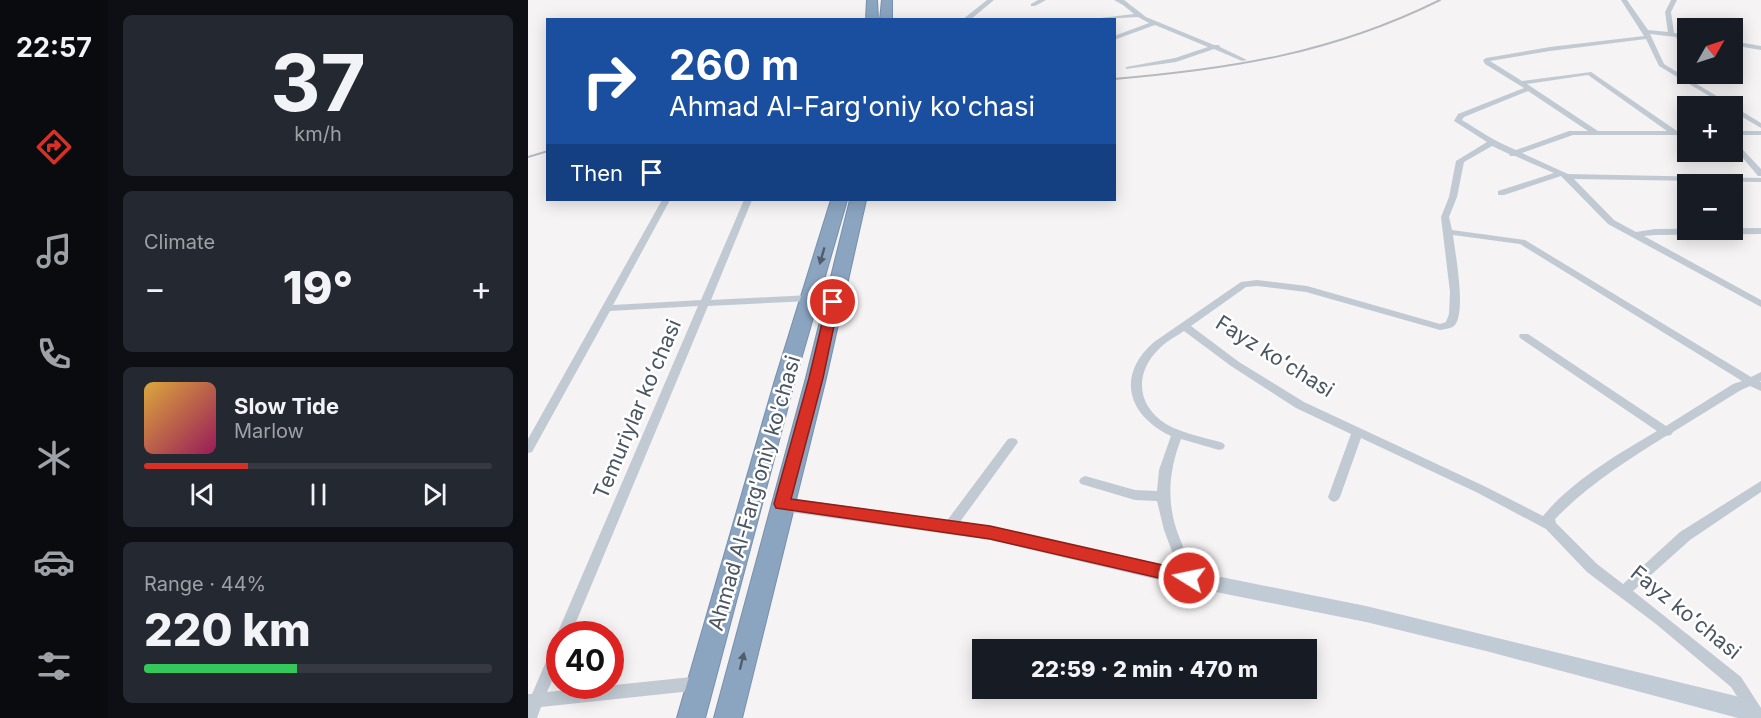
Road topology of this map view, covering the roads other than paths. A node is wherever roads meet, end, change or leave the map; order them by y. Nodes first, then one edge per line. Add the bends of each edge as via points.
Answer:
1 (872, 0) edge
2 (886, 0) edge
3 (991, 0) edge
4 (1043, 0) edge
5 (1118, 0) edge
6 (1624, 0) edge
7 (1674, 0) edge
8 (1129, 1) edge
9 (1033, 5) dead end
10 (1139, 15) junction
11 (872, 18) edge
12 (886, 18) edge
13 (967, 18) edge
14 (1108, 18) edge
15 (1155, 22) junction
16 (1671, 34) junction
17 (1647, 35) junction
18 (1677, 35) edge
19 (1116, 37) edge
20 (1743, 45) edge
21 (1217, 46) junction
22 (1761, 48) edge
23 (1244, 60) dead end
24 (1128, 68) dead end
25 (1521, 83) junction
26 (1529, 88) junction
27 (1713, 96) edge
28 (1743, 115) edge
29 (1761, 126) edge
30 (1596, 132) junction
31 (1743, 133) edge
32 (1761, 133) edge
33 (1675, 134) joint
34 (1492, 143) junction
35 (1743, 153) edge
36 (1513, 154) junction
37 (1761, 174) edge
38 (1564, 175) junction
39 (1761, 180) edge
40 (1501, 193) dead end
41 (665, 201) edge
42 (748, 201) edge
43 (839, 201) edge
44 (858, 201) edge
45 (1448, 231) junction
46 (1761, 231) edge
47 (1635, 235) junction
48 (810, 298) junction
49 (705, 302) junction
50 (1761, 304) edge
51 (605, 308) junction
52 (1184, 326) junction
53 (1524, 336) dead end
54 (816, 378) junction
55 (784, 380) junction
56 (1758, 381) edge
57 (1668, 432) junction
58 (1357, 433) junction
59 (1177, 434) junction
60 (1012, 442) dead end
61 (1219, 446) dead end
62 (528, 449) edge
63 (1085, 481) dead end
64 (1761, 486) edge
65 (1162, 496) junction
66 (1334, 497) dead end
67 (782, 504) junction
68 (1550, 525) junction
69 (950, 526) junction
70 (1189, 578) junction
71 (1624, 591) junction
72 (570, 621) edge
73 (546, 673) edge
74 (701, 683) junction
75 (532, 701) edge
76 (529, 718) edge
77 (691, 718) edge
78 (728, 718) edge
79 (1760, 718) edge

1 - 11 highway
2 - 12 highway
3 - 13 street
4 - 9 street
5 - 8 street
6 - 17 street
7 - 16 street via 1668,12
8 - 10 street
10 - 14 street
10 - 15 street
15 - 19 street
15 - 21 street
16 - 17 street
16 - 18 street
17 - 25 street via 1486,60
17 - 27 street via 1661,65
20 - 22 street
21 - 23 street
21 - 24 street via 1176,60
25 - 26 street
25 - 33 street via 1589,73
26 - 30 street
26 - 34 street via 1458,119
28 - 29 street
30 - 33 street
30 - 36 street via 1563,134
31 - 32 street
34 - 36 street
34 - 45 street via 1460,161 1445,217
35 - 37 street
36 - 38 street
38 - 39 street
38 - 40 street
38 - 47 street via 1611,222
41 - 51 street
42 - 49 street, Temuriylar koʻchasi
43 -> 48 highway, Ahmad Al-Farg'oniy ko'chasi
44 - 54 highway, Ahmad Al-Farg'oniy ko'chasi
45 - 52 street, Fayz koʻchasi via 1454,294 1453,320 1449,324 1440,327 1307,289 1257,283 1244,284
45 - 56 street via 1522,242
46 - 47 street
47 - 50 street
48 - 49 street
48 - 55 highway, Ahmad Al-Farg'oniy ko'chasi
49 - 51 street
49 - 72 street, Temuriylar koʻchasi
51 - 62 street
52 - 58 street, Fayz koʻchasi via 1267,385
52 - 59 street via 1151,350 1135,379 1143,413 1160,428
53 - 57 street
54 - 55 highway
54 - 67 highway, Ahmad Al-Farg'oniy ko'chasi
55 - 74 highway, Ahmad Al-Farg'oniy ko'chasi
56 - 57 street via 1737,387
57 - 68 street via 1610,465 1572,494 1548,518
58 - 66 street
58 - 68 street, Fayz koʻchasi
59 - 61 street
59 - 65 street via 1162,480
60 - 69 street
63 - 65 street via 1135,495
64 - 71 street via 1685,536
65 - 70 street via 1170,531
67 - 69 street, Fayz koʻchasi
78 -> 67 highway, Ahmad Al-Farg'oniy ko'chasi
68 - 71 street, Fayz koʻchasi via 1574,552
69 - 70 street, Fayz koʻchasi
70 - 79 street, Fayz koʻchasi via 1486,642 1736,706
71 - 79 street, Fayz koʻchasi via 1736,682
73 - 75 street
74 - 75 street
74 - 77 highway, Ahmad Al-Farg'oniy ko'chasi
75 - 76 street

